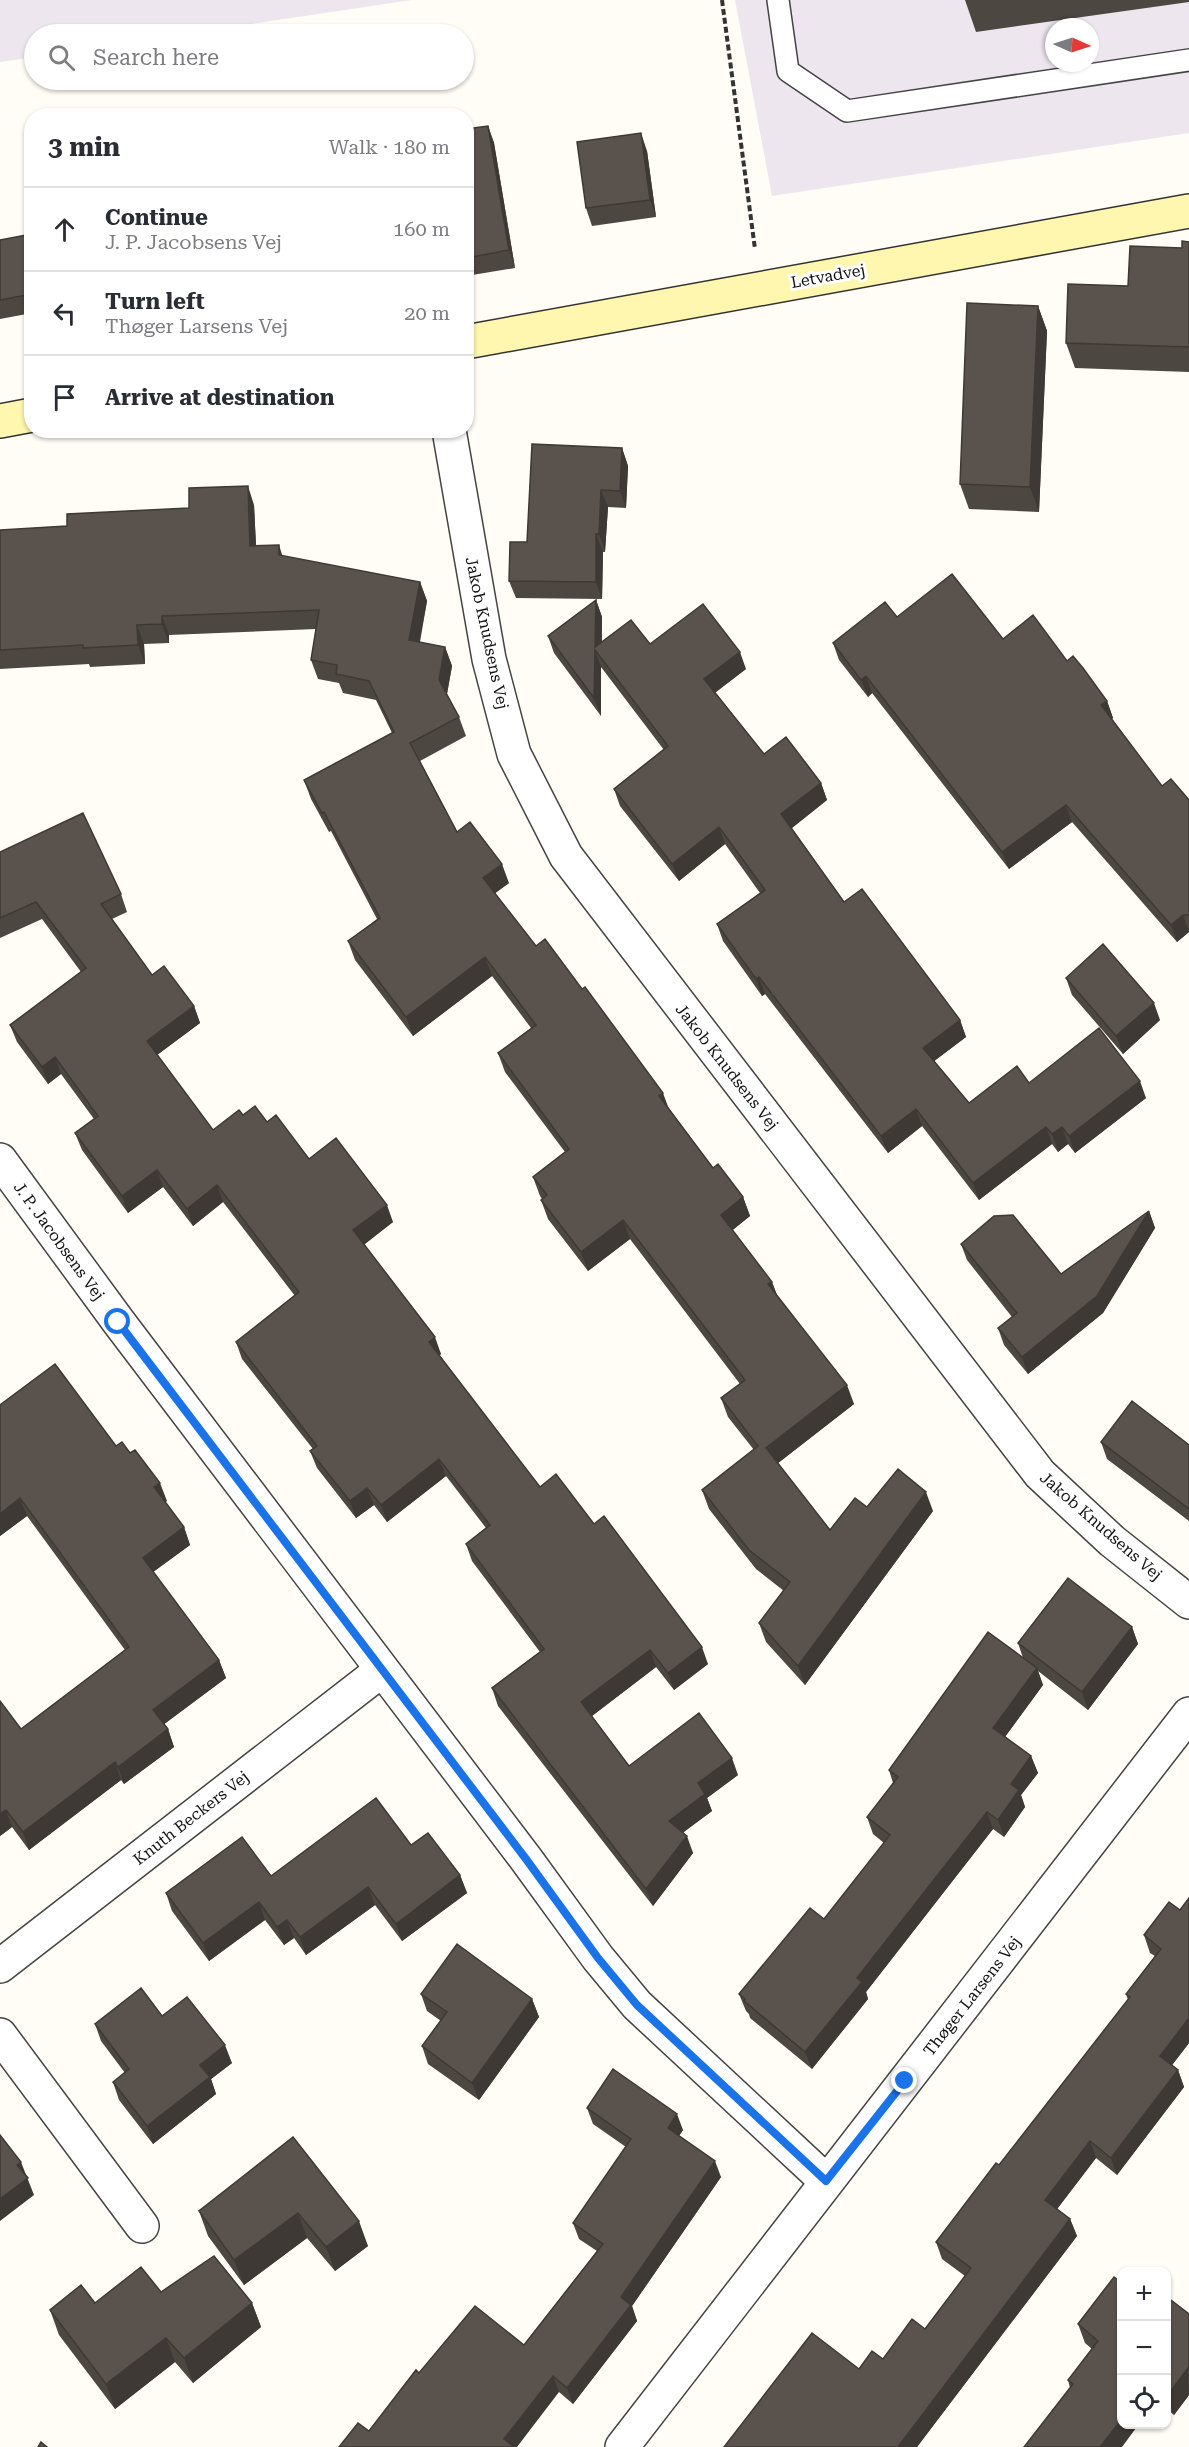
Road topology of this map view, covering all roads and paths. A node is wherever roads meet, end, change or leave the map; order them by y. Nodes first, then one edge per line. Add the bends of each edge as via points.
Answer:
1 (722, 0) edge
2 (778, 0) edge
3 (1189, 60) edge
4 (1189, 211) edge
5 (761, 288) junction
6 (474, 341) edge
7 (24, 416) edge
8 (0, 421) edge
9 (449, 438) edge
10 (0, 1160) edge
11 (1189, 1602) edge
12 (382, 1670) junction
13 (1189, 1714) edge
14 (0, 1966) edge
15 (0, 2035) edge
16 (826, 2181) junction
17 (142, 2226) dead end
18 (622, 2447) edge

1 - 5 path
2 - 3 lane via 788,71 847,111
4 - 5 street, Letvadvej
5 - 6 street, Letvadvej
7 - 8 street
9 - 11 street, Jakob Knudsens Vej via 489,659 514,753 566,856 1040,1474 1112,1541
10 - 12 street, J. P. Jacobsens Vej
12 - 14 street, Knuth Beckers Vej
12 - 16 street, J. P. Jacobsens Vej via 637,2005
13 - 16 street, Thøger Larsens Vej
15 - 17 street
16 - 18 street, Thøger Larsens Vej

